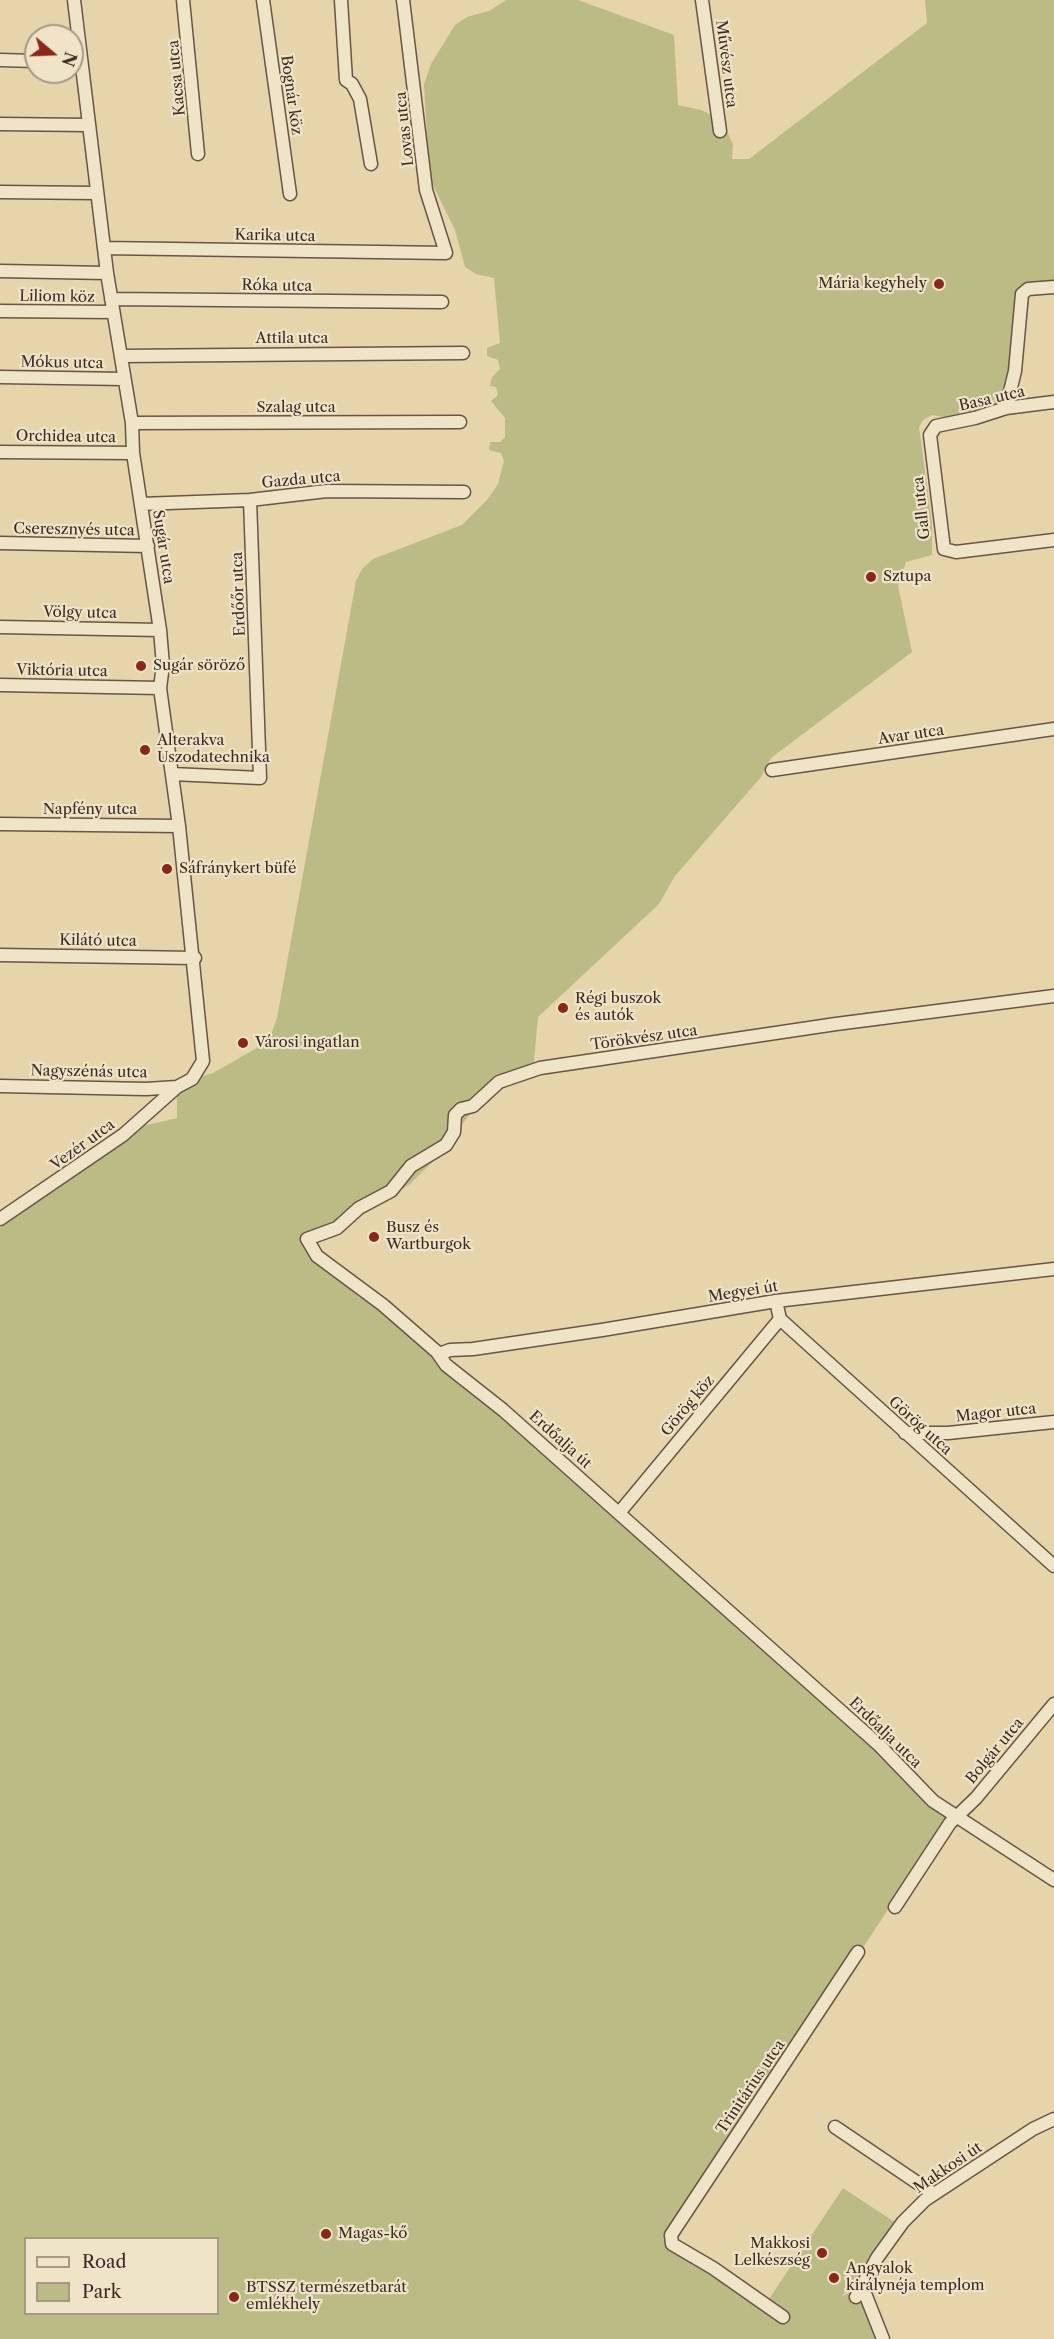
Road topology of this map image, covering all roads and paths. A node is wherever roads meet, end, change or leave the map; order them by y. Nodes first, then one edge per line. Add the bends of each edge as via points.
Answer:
1 (74, 0) edge
2 (183, 0) edge
3 (263, 0) edge
4 (341, 0) edge
5 (403, 0) edge
6 (702, 0) edge
7 (75, 24) edge
8 (0, 60) edge
9 (24, 61) edge
10 (80, 84) edge
11 (0, 124) edge
12 (87, 125) junction
13 (720, 131) dead end
14 (198, 154) dead end
15 (371, 164) dead end
16 (0, 192) edge
17 (96, 193) junction
18 (290, 194) dead end
19 (104, 248) junction
20 (446, 253) joint
21 (0, 271) edge
22 (107, 273) junction
23 (1054, 287) edge
24 (111, 299) junction
25 (442, 302) dead end
26 (0, 311) edge
27 (113, 312) junction
28 (463, 353) dead end
29 (121, 356) junction
30 (0, 377) edge
31 (124, 379) junction
32 (1054, 402) edge
33 (1006, 408) junction
34 (460, 422) dead end
35 (132, 423) junction
36 (937, 426) joint
37 (0, 452) edge
38 (133, 453) junction
39 (464, 492) dead end
40 (250, 500) junction
41 (141, 504) junction
42 (1054, 540) edge
43 (0, 543) edge
44 (148, 546) junction
45 (0, 627) edge
46 (160, 630) junction
47 (0, 685) edge
48 (160, 688) junction
49 (1054, 729) edge
50 (772, 770) dead end
51 (172, 774) junction
52 (0, 824) edge
53 (179, 826) junction
54 (0, 955) edge
55 (195, 958) junction
56 (1054, 996) edge
57 (0, 1086) edge
58 (177, 1087) junction
59 (0, 1210) edge
60 (13, 1210) junction
61 (0, 1219) edge
62 (307, 1239) joint
63 (1054, 1269) edge
64 (776, 1301) junction
65 (780, 1319) junction
66 (439, 1354) junction
67 (1054, 1422) edge
68 (905, 1433) junction
69 (619, 1513) junction
70 (1054, 1566) edge
71 (792, 1668) joint
72 (1054, 1704) edge
73 (958, 1816) junction
74 (1054, 1880) edge
75 (895, 1907) dead end
76 (858, 1952) dead end
77 (1054, 2119) edge
78 (835, 2127) dead end
79 (934, 2194) junction
80 (783, 2316) dead end
81 (883, 2339) edge

1 - 7 street, Sugár utca
2 - 14 street, Kacsa utca
3 - 18 street, Bognár köz
4 - 15 street via 346,80 360,99
5 - 20 street, Lovas utca via 426,190
6 - 13 street, Művész utca
8 - 9 street
10 - 12 street, Sugár utca
11 - 12 street
12 - 17 street, Sugár utca
16 - 17 street
17 - 19 street, Sugár utca
19 - 20 street, Karika utca
19 - 22 street, Sugár utca
21 - 22 street
22 - 24 street, Sugár utca
23 - 33 street via 1028,289 1022,294 1015,371
24 - 25 street, Róka utca
24 - 27 street, Sugár utca
26 - 27 street, Liliom köz
27 - 29 street, Sugár utca
28 - 29 street, Attila utca
29 - 31 street, Sugár utca
30 - 31 street, Mókus utca
31 - 35 street, Sugár utca
32 - 33 street, Basa utca
33 - 36 street, Basa utca
34 - 35 street, Szalag utca
35 - 38 street, Sugár utca
36 - 42 street, Gall utca via 931,431 930,440 944,549 956,552
37 - 38 street, Orchidea utca
38 - 41 street, Sugár utca
39 - 40 street, Gazda utca via 327,491
40 - 41 street, Gazda utca
40 - 51 street, Erdőőr utca via 260,778
41 - 44 street, Sugár utca
43 - 44 street, Cseresznyés utca
44 - 46 street, Sugár utca
45 - 46 street, Völgy utca
46 - 48 street, Sugár utca
47 - 48 street, Viktória utca
48 - 51 street, Sugár utca
49 - 50 street, Avar utca
51 - 53 street, Sugár utca
52 - 53 street, Napfény utca
53 - 55 street, Sugár utca
54 - 55 street, Kilátó utca
55 - 58 street, Sugár utca via 203,1061 192,1079
56 - 62 street, Törökvész utca via 540,1068 499,1082 472,1107 461,1109 455,1115 454,1132 446,1145 411,1166 391,1191 359,1208 337,1228
57 - 58 street, Nagyszénás utca
58 - 60 street, Vezér utca via 123,1135
59 - 60 street
60 - 61 street, Vezér utca
62 - 66 street, Erdőalja út via 317,1256 383,1305
63 - 64 street, Megyei út
64 - 65 street
64 - 66 street, Megyei út
65 - 68 street, Görög utca
65 - 69 street, Görög köz
66 - 69 street, Erdőalja út via 446,1365
67 - 68 street, Magor utca via 948,1433
68 - 70 street, Görög utca
69 - 71 street, Erdőalja út
71 - 73 street, Erdőalja utca via 880,1746 933,1801
72 - 73 street, Bolgár utca
73 - 74 street, Erdőalja utca
73 - 75 street via 946,1828
76 - 80 street, Trinitárius utca via 670,2238 672,2244
77 - 79 street, Makkosi út
78 - 79 street
79 - 81 street, Makkosi út via 898,2229 858,2294 866,2296

